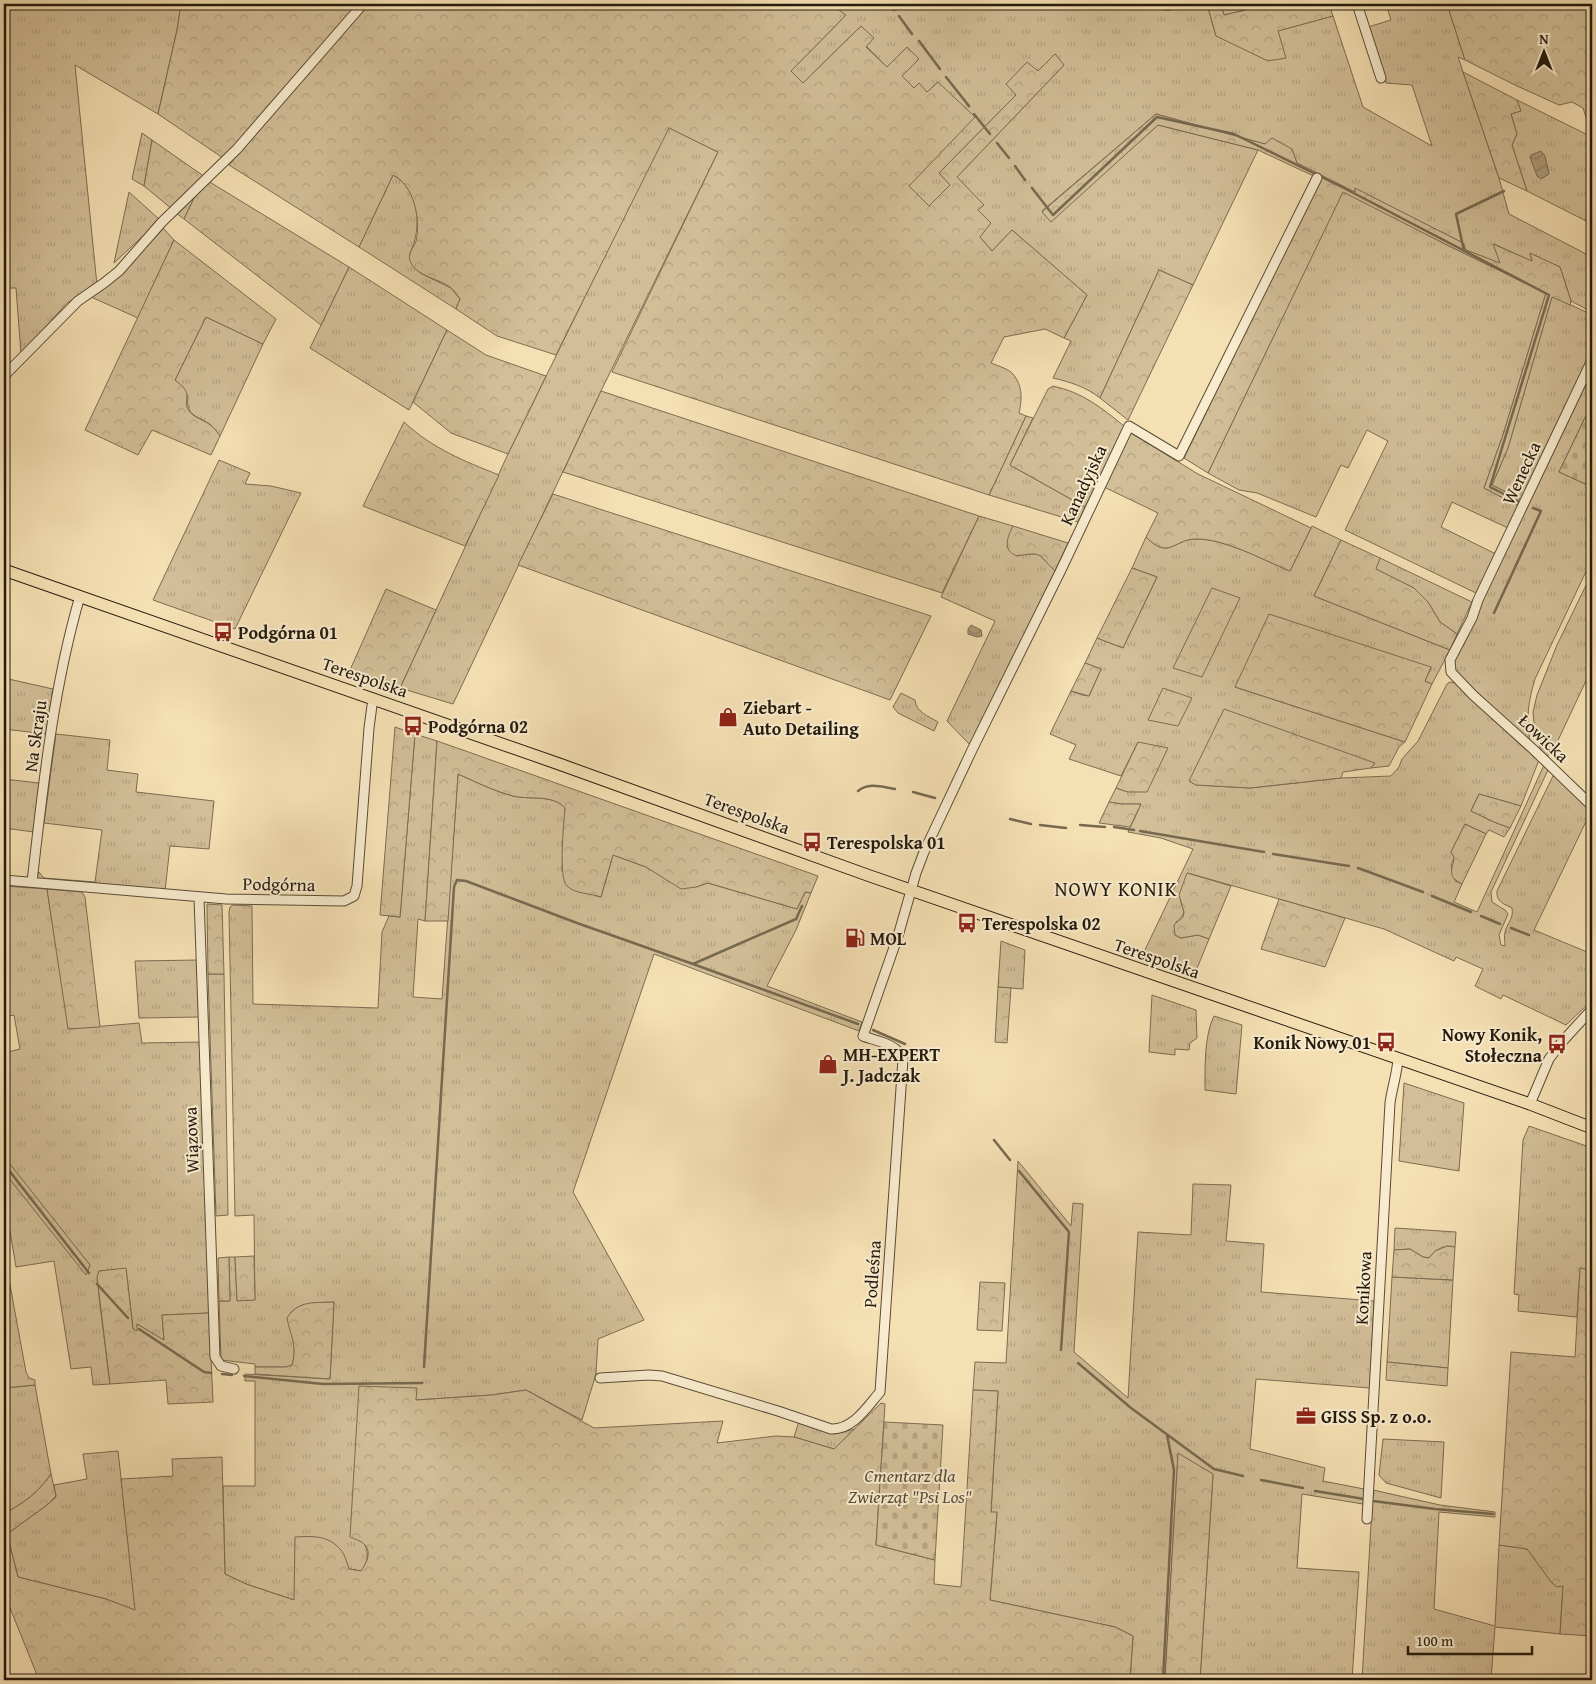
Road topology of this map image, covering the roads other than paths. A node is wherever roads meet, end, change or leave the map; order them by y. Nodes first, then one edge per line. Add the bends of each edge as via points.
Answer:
1 (363, 4) edge
2 (1357, 4) edge
3 (1381, 78) dead end
4 (1317, 178) dead end
5 (1592, 360) edge
6 (4, 376) edge
7 (4, 570) edge
8 (80, 596) junction
9 (1473, 695) joint
10 (373, 698) junction
11 (1592, 806) edge
12 (4, 880) edge
13 (32, 882) junction
14 (911, 890) junction
15 (199, 897) junction
16 (1592, 1009) edge
17 (1398, 1059) junction
18 (1530, 1104) junction
19 (1592, 1128) edge
20 (234, 1369) dead end
21 (600, 1378) dead end
22 (1367, 1519) dead end

1 - 6 street via 237,149 118,270 78,301
2 - 3 street
4 - 14 street, Kanadyjska via 1179,456 1129,426 924,852
5 - 9 street, Wenecka via 1450,660 1452,672
7 - 8 main road, Terespolska
8 - 10 main road, Terespolska
8 - 13 street, Na Skraju via 59,681
9 - 11 street, Łowicka
10 - 14 main road, Terespolska
10 - 15 street, Podgórna via 354,896 344,901
12 - 13 street, Podgórna
13 - 15 street, Podgórna
14 - 17 main road, Terespolska
14 - 21 street, Podleśna via 863,1036 896,1048 904,1059 880,1392 855,1420 831,1429 662,1376
15 - 20 street, Wiązowa via 215,1358 221,1366
16 - 18 street via 1549,1059
17 - 18 main road, Terespolska
17 - 22 street, Konikowa via 1390,1103
18 - 19 main road, Terespolska

